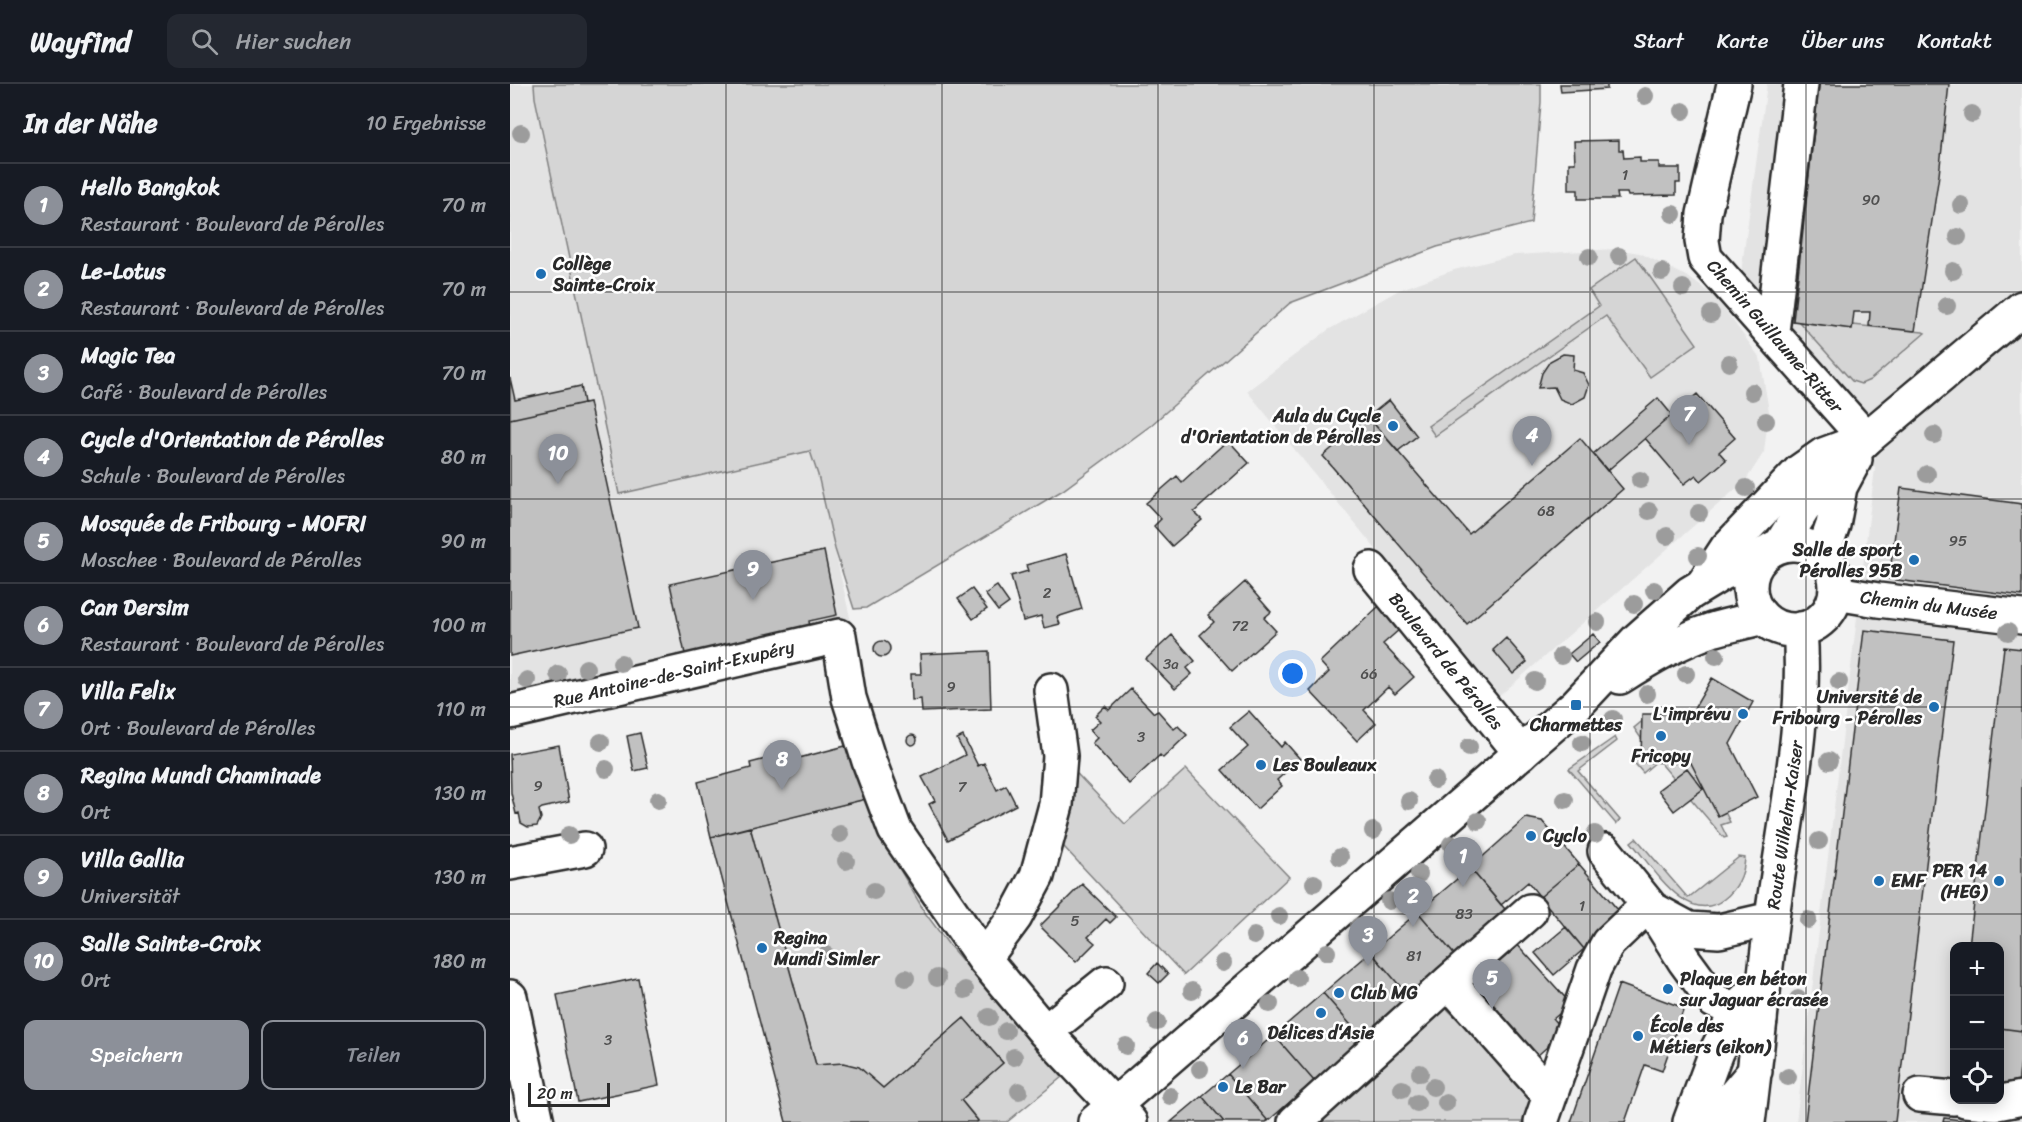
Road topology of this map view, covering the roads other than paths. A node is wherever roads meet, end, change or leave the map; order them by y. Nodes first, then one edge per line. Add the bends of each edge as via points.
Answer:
1 (1734, 84) edge
2 (1801, 84) edge
3 (2022, 308) edge
4 (1772, 332) junction
5 (1866, 439) junction
6 (1770, 553) junction
7 (1822, 556) junction
8 (1371, 569) dead end
9 (1704, 583) junction
10 (1836, 593) junction
11 (1762, 616) junction
12 (2022, 617) edge
13 (1800, 629) junction
14 (1051, 690) dead end
15 (1576, 705) junction
16 (510, 712) edge
17 (1521, 753) junction
18 (585, 849) dead end
19 (1605, 851) dead end
20 (510, 863) edge
21 (1650, 907) junction
22 (1530, 911) dead end
23 (1771, 919) junction
24 (984, 959) junction
25 (1449, 982) junction
26 (1106, 983) dead end
27 (510, 997) edge
28 (1749, 1015) junction
29 (1045, 1032) junction
30 (1755, 1071) junction
31 (1920, 1095) dead end
32 (1950, 1098) edge
33 (2022, 1098) edge
34 (2004, 1102) edge
35 (1546, 1109) edge
36 (1113, 1117) edge
37 (537, 1122) edge
38 (1295, 1122) edge
39 (1690, 1122) edge
40 (1716, 1122) edge
41 (1748, 1122) edge

1 - 4 street, Chemin Guillaume-Ritter via 1704,214 1702,240 1705,258
2 - 4 street
3 - 5 street
4 - 5 street, Chemin Guillaume-Ritter
5 - 6 street via 1822,484
5 - 7 street via 1840,487
5 - 9 street via 1823,455 1800,471 1727,548
6 - 7 street via 1798,544
6 - 9 street
6 - 11 street via 1754,569 1750,590
7 - 10 street via 1833,572
8 - 17 street, Boulevard de Pérolles
9 - 15 street via 1638,639
10 - 12 street, Chemin du Musée
10 - 13 street via 1822,618
11 - 13 street via 1778,627
11 - 15 street via 1714,630 1656,654
13 - 23 street, Route Wilhelm-Kaiser via 1800,714
14 - 24 street via 1060,756 1056,805 1037,876 1015,917
15 - 17 street
16 - 24 street, Rue Antoine-de-Saint-Exupéry via 839,636 849,698 895,830
17 - 36 street
18 - 20 street
19 - 21 street
21 - 23 street via 1689,929 1719,931
21 - 28 street via 1714,1001
21 - 35 street via 1608,943 1594,969
22 - 25 street
23 - 28 street, Route Wilhelm-Kaiser via 1764,982
24 - 29 street
25 - 35 street
25 - 38 street
26 - 29 street
27 - 37 street
28 - 30 street, Route Wilhelm-Kaiser
28 - 39 street via 1716,1052
29 - 36 street
30 - 40 street
30 - 41 street, Route Wilhelm-Kaiser
31 - 32 street
33 - 34 street

